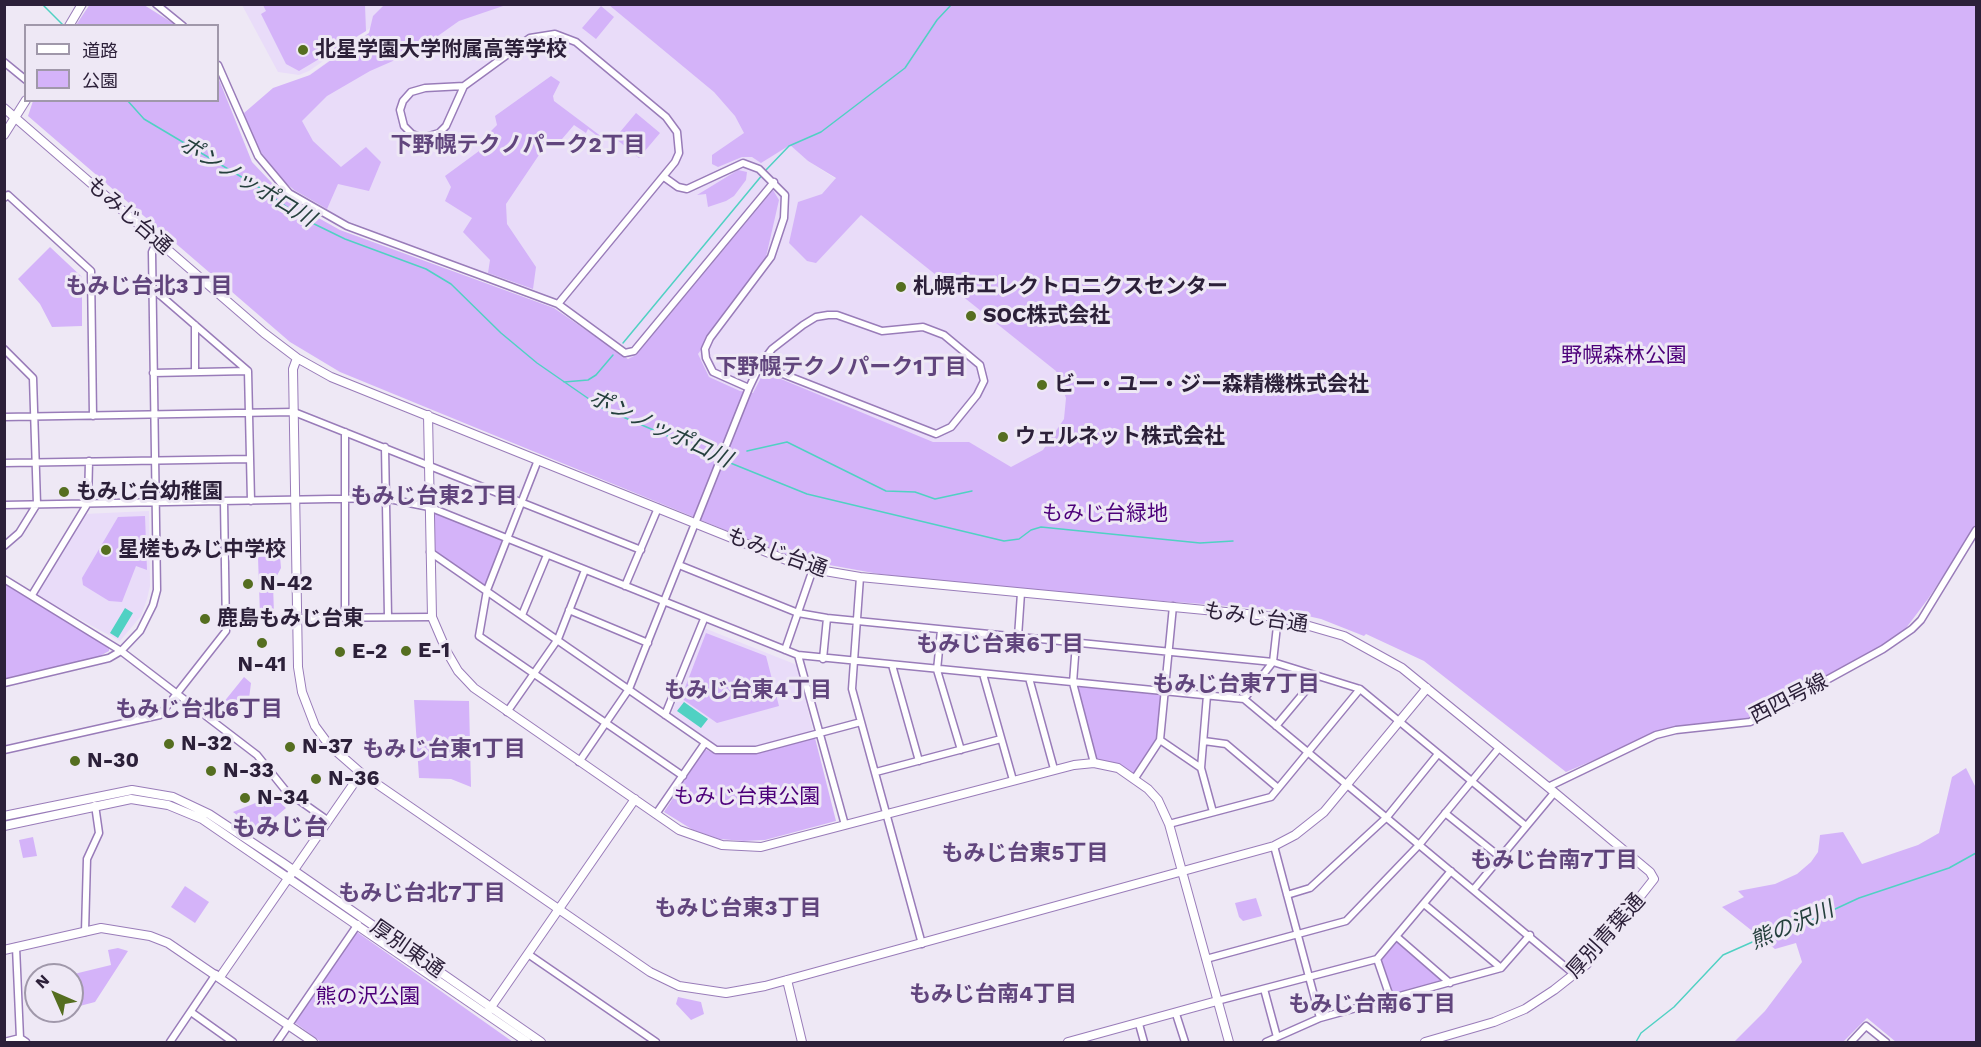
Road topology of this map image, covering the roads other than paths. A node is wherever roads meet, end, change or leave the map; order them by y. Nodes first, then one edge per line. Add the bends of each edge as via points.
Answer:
1 (82, 4) edge
2 (156, 4) edge
3 (70, 24) edge
4 (181, 24) edge
5 (4, 62) edge
6 (219, 67) edge
7 (24, 78) edge
8 (464, 86) junction
9 (24, 102) edge
10 (4, 108) edge
11 (4, 115) edge
12 (14, 116) junction
13 (4, 135) edge
14 (664, 177) junction
15 (774, 182) junction
16 (4, 198) edge
17 (157, 241) junction
18 (152, 288) junction
19 (558, 304) junction
20 (195, 326) junction
21 (4, 349) edge
22 (297, 358) junction
23 (760, 365) junction
24 (195, 371) junction
25 (248, 371) junction
26 (153, 373) junction
27 (749, 388) junction
28 (294, 412) junction
29 (248, 413) junction
30 (428, 415) junction
31 (5, 416) edge
32 (93, 416) junction
33 (154, 416) junction
34 (35, 417) junction
35 (345, 432) junction
36 (385, 447) junction
37 (249, 459) junction
38 (538, 459) junction
39 (89, 461) junction
40 (156, 461) junction
41 (37, 462) junction
42 (4, 463) edge
43 (429, 464) junction
44 (346, 498) junction
45 (384, 498) junction
46 (296, 500) junction
47 (224, 501) junction
48 (251, 501) junction
49 (155, 502) junction
50 (522, 502) junction
51 (88, 503) junction
52 (37, 504) junction
53 (4, 505) edge
54 (429, 507) junction
55 (658, 508) junction
56 (696, 523) junction
57 (1977, 530) edge
58 (507, 539) junction
59 (4, 546) edge
60 (641, 550) junction
61 (430, 552) junction
62 (547, 555) junction
63 (679, 565) junction
64 (813, 569) junction
65 (585, 570) junction
66 (860, 577) junction
67 (4, 579) edge
68 (625, 586) junction
69 (487, 590) junction
70 (1022, 593) junction
71 (32, 595) junction
72 (664, 602) junction
73 (1173, 606) junction
74 (569, 610) junction
75 (798, 613) junction
76 (522, 615) junction
77 (387, 617) junction
78 (432, 617) junction
79 (1278, 617) junction
80 (298, 618) junction
81 (345, 618) junction
82 (826, 618) junction
83 (704, 619) junction
84 (857, 622) junction
85 (941, 630) junction
86 (1018, 637) junction
87 (558, 639) junction
88 (648, 643) junction
89 (1076, 643) junction
90 (785, 650) junction
91 (121, 651) junction
92 (1167, 652) junction
93 (798, 655) junction
94 (823, 659) junction
95 (854, 661) junction
96 (1273, 662) junction
97 (892, 665) junction
98 (937, 670) junction
99 (534, 674) junction
100 (983, 674) junction
101 (1317, 677) junction
102 (1029, 678) junction
103 (4, 683) edge
104 (1073, 683) junction
105 (1427, 688) junction
106 (629, 689) junction
107 (1360, 689) junction
108 (1165, 691) junction
109 (177, 694) junction
110 (1207, 695) junction
111 (1244, 699) junction
112 (507, 712) junction
113 (665, 715) junction
114 (1400, 721) junction
115 (861, 722) junction
116 (606, 724) junction
117 (1276, 726) junction
118 (820, 733) junction
119 (1000, 739) junction
120 (1160, 740) junction
121 (1204, 741) junction
122 (705, 743) junction
123 (1499, 748) junction
124 (4, 750) edge
125 (961, 750) junction
126 (1309, 753) junction
127 (1438, 754) junction
128 (919, 761) junction
129 (579, 762) junction
130 (1094, 763) junction
131 (1201, 768) junction
132 (1053, 769) junction
133 (876, 772) junction
134 (361, 773) junction
135 (683, 776) junction
136 (1135, 778) junction
137 (1013, 780) junction
138 (1472, 781) junction
139 (1347, 785) junction
140 (1278, 788) junction
141 (1551, 790) junction
142 (635, 799) junction
143 (95, 805) junction
144 (1213, 812) junction
145 (887, 813) junction
146 (1445, 813) junction
147 (656, 814) junction
148 (4, 816) edge
149 (1387, 817) junction
150 (327, 820) junction
151 (5, 824) edge
152 (845, 825) junction
153 (1169, 825) junction
154 (1526, 826) junction
155 (1419, 845) junction
156 (1274, 846) junction
157 (1500, 857) junction
158 (1451, 871) junction
159 (1184, 872) junction
160 (290, 873) junction
161 (1653, 883) joint
162 (1474, 889) junction
163 (1287, 895) junction
164 (1424, 904) junction
165 (560, 909) junction
166 (360, 922) junction
167 (85, 932) junction
168 (1298, 934) junction
169 (1530, 935) junction
170 (1397, 936) junction
171 (922, 944) junction
172 (16, 947) junction
173 (4, 950) edge
174 (528, 954) junction
175 (1206, 959) junction
176 (1377, 959) junction
177 (1502, 968) junction
178 (1574, 974) junction
179 (218, 976) junction
180 (1310, 976) junction
181 (787, 980) junction
182 (1450, 983) junction
183 (1264, 989) junction
184 (1391, 1000) junction
185 (1217, 1001) junction
186 (489, 1011) junction
187 (191, 1012) junction
188 (1176, 1014) junction
189 (1320, 1018) junction
190 (1139, 1024) junction
191 (289, 1026) junction
192 (1277, 1037) junction
193 (1098, 1039) edge
194 (23, 1040) edge
195 (222, 1040) edge
196 (4, 1042) edge
197 (170, 1042) edge
198 (233, 1042) edge
199 (278, 1042) edge
200 (313, 1042) edge
201 (527, 1042) edge
202 (541, 1042) edge
203 (656, 1042) edge
204 (802, 1042) edge
205 (1068, 1042) edge
206 (1144, 1042) edge
207 (1185, 1042) edge
208 (1229, 1042) edge
209 (1266, 1042) edge
210 (1425, 1042) edge
211 (1851, 1042) edge
212 (1886, 1042) edge

1 - 3 street
2 - 4 street
5 - 7 street
6 - 19 street via 258,156 289,193 347,226
8 - 8 street via 439,133 422,138 412,135 404,126 400,110 411,92
8 - 14 street via 530,38 567,36 672,123 679,153
9 - 12 street
10 - 12 street, もみじ台通
11 - 12 street
12 - 13 street
12 - 17 street, もみじ台通
14 - 15 street via 687,189 742,163
14 - 19 street
15 - 19 street via 634,351 625,353
15 - 27 street via 785,195 786,203 771,257 705,349 713,372
16 - 32 street via 8,195 92,270
17 - 18 street via 152,252
17 - 22 street, もみじ台通
18 - 20 street
18 - 26 street
20 - 24 street
20 - 25 street
21 - 34 street via 33,378
22 - 28 street via 293,369
22 - 30 street, もみじ台通 via 331,377
23 - 23 street via 936,434 951,427 978,396 984,381 980,365 935,330 923,327 882,331 837,315 816,317 803,325 772,349
23 - 27 street
24 - 25 street
24 - 26 street
25 - 29 street
26 - 33 street
27 - 56 street
28 - 29 street
28 - 35 street
28 - 46 street
29 - 33 street
29 - 37 street
30 - 38 street, もみじ台通
30 - 43 street
31 - 34 street
32 - 33 street
32 - 34 street
33 - 40 street
34 - 41 street
35 - 36 street
35 - 44 street
36 - 43 street
36 - 45 street
37 - 40 street
37 - 48 street
38 - 50 street
38 - 55 street, もみじ台通
39 - 40 street
39 - 41 street
39 - 51 street
40 - 49 street
41 - 42 street
41 - 52 street
43 - 50 street
43 - 54 street
44 - 45 street
44 - 46 street
44 - 81 street
45 - 54 street
45 - 77 street
46 - 48 street
46 - 80 street
47 - 48 street
47 - 49 street
47 - 109 street via 226,631
49 - 51 street
49 - 91 street via 157,590 148,617
50 - 58 street
50 - 60 street
51 - 52 street
51 - 71 street
52 - 53 street
52 - 59 street
54 - 58 street
54 - 61 street
55 - 56 street, もみじ台通
55 - 60 street
56 - 63 street
56 - 64 street, もみじ台通
57 - 141 street, 西四号線 via 1921,620 1883,649 1750,722 1656,735
58 - 62 street
58 - 69 street
60 - 68 street
61 - 69 street
61 - 78 street
62 - 65 street
62 - 76 street
63 - 72 street
63 - 75 street
64 - 66 street, もみじ台通
64 - 75 street
65 - 68 street
65 - 74 street
66 - 70 street, もみじ台通
66 - 84 street
67 - 71 street
68 - 72 street
69 - 76 street
69 - 99 street via 479,636
70 - 73 street, もみじ台通
70 - 86 street
71 - 91 street
72 - 83 street
72 - 88 street
73 - 79 street, もみじ台通
73 - 92 street
74 - 87 street
74 - 88 street
75 - 82 street
75 - 90 street
76 - 87 street
77 - 78 street
77 - 81 street
78 - 112 street via 458,671
79 - 96 street
79 - 105 street, もみじ台通 via 1358,642
80 - 81 street
80 - 134 street via 299,678 310,716 329,745
82 - 84 street
82 - 94 street
83 - 90 street
83 - 113 street
84 - 85 street
84 - 95 street
85 - 86 street
85 - 98 street
86 - 89 street
87 - 99 street
87 - 106 street
88 - 106 street
89 - 92 street
89 - 104 street
90 - 93 street
91 - 103 street via 99,662
91 - 109 street
92 - 96 street
92 - 108 street
93 - 94 street
93 - 118 street
94 - 95 street
95 - 97 street
95 - 115 street via 852,689
96 - 101 street
96 - 111 street
97 - 98 street
97 - 128 street
98 - 100 street
98 - 125 street
99 - 112 street
99 - 116 street
100 - 102 street
100 - 119 street
101 - 107 street
101 - 117 street
102 - 104 street
102 - 132 street
104 - 108 street
104 - 130 street
105 - 114 street
105 - 123 street, もみじ台通
106 - 113 street
106 - 116 street
107 - 114 street
107 - 126 street
108 - 110 street
108 - 120 street
109 - 124 street via 160,715
109 - 150 street via 257,755 286,791
110 - 111 street
110 - 121 street
111 - 117 street
112 - 129 street
113 - 122 street
114 - 127 street
114 - 139 street
115 - 118 street
115 - 133 street
116 - 129 street
116 - 135 street
117 - 126 street
118 - 122 street via 756,750 716,750
118 - 152 street
119 - 125 street
119 - 137 street
120 - 131 street
120 - 136 street
121 - 131 street
121 - 140 street via 1226,744
122 - 135 street
123 - 138 street
123 - 141 street, もみじ台通
125 - 128 street
126 - 139 street
126 - 140 street
127 - 138 street
127 - 149 street
128 - 133 street
129 - 142 street
130 - 132 street
130 - 136 street via 1118,768
131 - 144 street
132 - 137 street
133 - 145 street
134 - 150 street
134 - 165 street
135 - 147 street
136 - 153 street via 1158,800
137 - 145 street
138 - 146 street
138 - 154 street
139 - 149 street
139 - 156 street via 1324,812
140 - 144 street via 1271,797
141 - 154 street
141 - 161 street, もみじ台通 via 1650,872
142 - 147 street
142 - 165 street
143 - 151 street, 厚別東通
143 - 160 street, 厚別東通 via 131,799 168,805 202,819
143 - 167 street via 99,833 87,859
144 - 153 street
145 - 152 street
145 - 171 street
146 - 155 street
146 - 157 street
147 - 152 street via 679,830 702,839 743,847 761,847
148 - 160 street, 厚別東通 via 132,790 173,797 209,814
149 - 155 street
149 - 163 street via 1310,888
150 - 160 street
153 - 159 street
154 - 157 street
155 - 158 street
155 - 168 street via 1346,921
156 - 159 street
156 - 163 street
157 - 162 street
158 - 162 street
158 - 164 street
159 - 171 street
159 - 175 street
160 - 166 street, 厚別東通
160 - 179 street
161 - 178 street, 厚別青葉通 via 1587,964
162 - 169 street
163 - 168 street
164 - 170 street
164 - 177 street
165 - 174 street
165 - 181 street via 650,972 679,986 726,993
166 - 186 street, 厚別東通
166 - 191 street
167 - 172 street
167 - 179 street via 101,928 150,936 168,943
168 - 175 street
168 - 180 street
169 - 177 street
169 - 178 street
170 - 176 street
170 - 182 street
171 - 181 street
172 - 173 street
172 - 194 street
174 - 186 street
174 - 203 street
175 - 185 street
176 - 180 street
176 - 184 street
177 - 182 street
178 - 210 street, 厚別青葉通 via 1515,1013
179 - 187 street
179 - 191 street
180 - 183 street
180 - 189 street
181 - 204 street
182 - 184 street
183 - 185 street
183 - 192 street
184 - 189 street
185 - 188 street
185 - 208 street
186 - 201 street, 厚別東通
186 - 202 street, 厚別東通
187 - 195 street
187 - 197 street
188 - 190 street
188 - 207 street
189 - 192 street
190 - 193 street
190 - 206 street
191 - 199 street
191 - 200 street
192 - 209 street
193 - 205 street
194 - 196 street
195 - 198 street
211 - 212 street via 1866,1026

